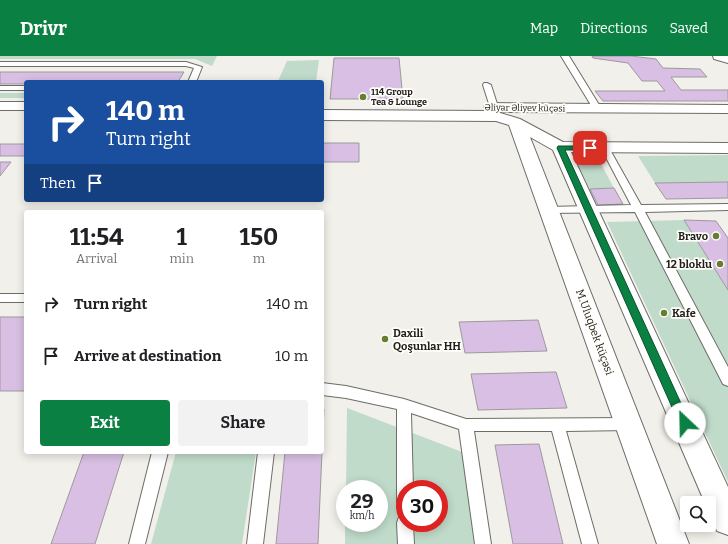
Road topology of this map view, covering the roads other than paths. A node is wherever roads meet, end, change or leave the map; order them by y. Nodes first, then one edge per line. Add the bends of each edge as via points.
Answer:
1 (565, 56) edge
2 (719, 56) edge
3 (728, 59) edge
4 (0, 64) edge
5 (193, 80) edge
6 (487, 85) dead end
7 (0, 88) edge
8 (24, 88) edge
9 (0, 106) edge
10 (24, 106) edge
11 (324, 106) edge
12 (494, 107) junction
13 (556, 108) junction
14 (597, 108) junction
15 (728, 109) edge
16 (0, 114) edge
17 (24, 114) edge
18 (324, 115) edge
19 (515, 122) joint
20 (532, 142) junction
21 (560, 148) junction
22 (605, 148) junction
23 (728, 148) edge
24 (727, 208) edge
25 (548, 210) junction
26 (589, 210) junction
27 (639, 210) junction
28 (0, 298) edge
29 (24, 298) edge
30 (728, 380) edge
31 (324, 390) edge
32 (404, 405) junction
33 (557, 424) junction
34 (629, 424) junction
35 (466, 425) junction
36 (160, 454) edge
37 (266, 454) edge
38 (405, 480) edge
39 (728, 520) edge
40 (405, 532) edge
41 (137, 544) edge
42 (255, 544) edge
43 (406, 544) edge
44 (484, 544) edge
45 (590, 544) edge
46 (673, 544) edge

1 - 14 lane
2 - 3 street
4 - 5 lane via 186,64 198,68
6 - 12 lane
7 - 8 lane
9 - 10 street
11 - 12 street, Əliyar Əliyev küçəsi
12 - 13 street, Əliyar Əliyev küçəsi
13 - 14 street, Əliyar Əliyev küçəsi
13 - 20 street
14 - 15 street, Əliyar Əliyev küçəsi
16 - 17 street
18 - 19 street, Əliyar Əliyev küçəsi via 497,116
19 - 20 street, M.Uluqbek küçəsi
20 - 21 street
20 - 25 street, M.Uluqbek küçəsi
21 - 22 street
21 - 26 street
22 - 23 street
22 - 27 lane
24 - 27 lane
25 - 26 lane
25 - 34 street, M.Uluqbek küçəsi
26 - 27 lane
26 - 39 street
27 - 30 lane
28 - 29 lane
31 - 32 lane via 346,392
32 - 35 lane
32 - 38 lane
33 - 34 lane
33 - 35 lane
33 - 45 lane
34 - 46 street, M.Uluqbek küçəsi
35 - 44 lane
36 - 41 lane
37 - 42 lane
40 - 43 lane

